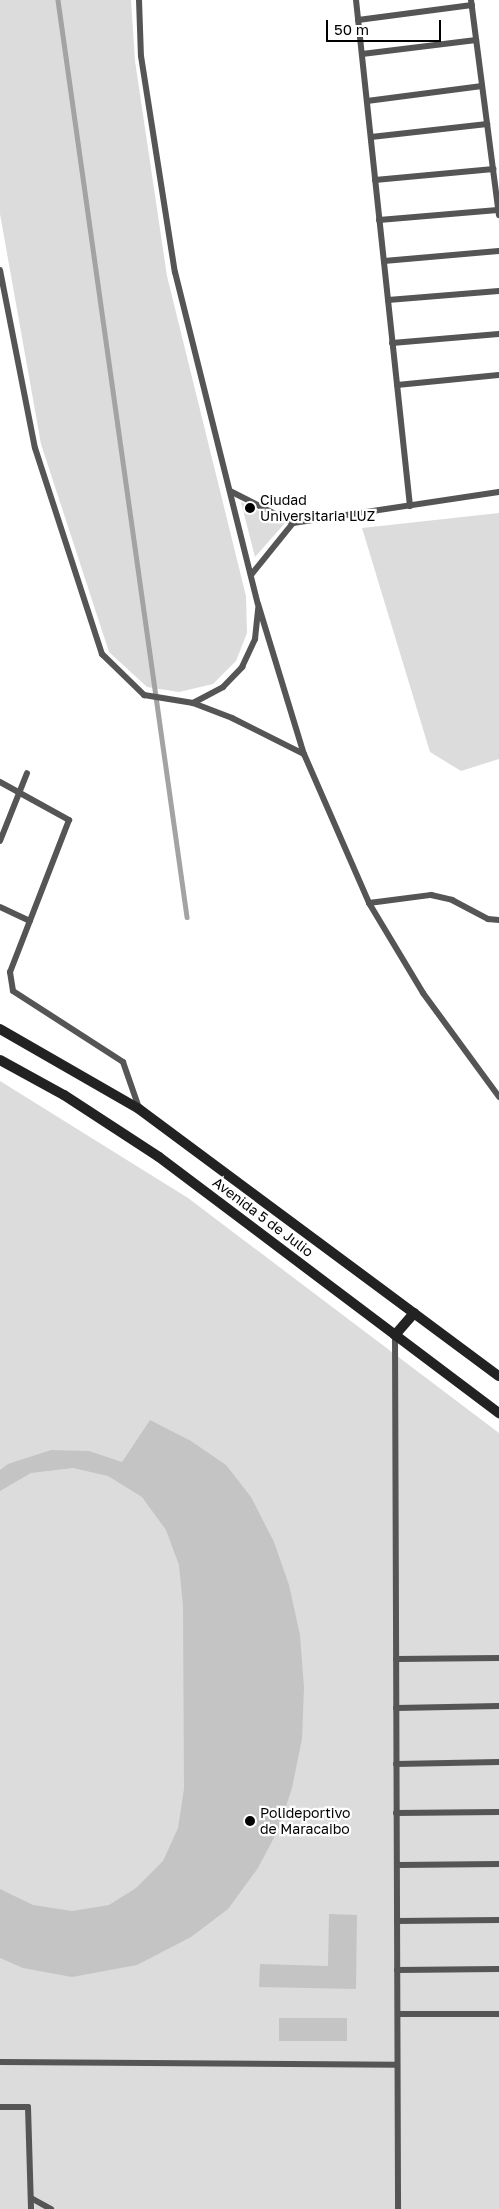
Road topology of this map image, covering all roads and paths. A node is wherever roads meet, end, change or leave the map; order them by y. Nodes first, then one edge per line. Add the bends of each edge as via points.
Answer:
1 (139, 0) edge
2 (356, 0) edge
3 (471, 3) edge
4 (358, 20) junction
5 (476, 40) junction
6 (362, 54) junction
7 (482, 86) junction
8 (367, 100) junction
9 (487, 124) junction
10 (371, 137) junction
11 (493, 169) junction
12 (375, 180) junction
13 (499, 213) edge
14 (380, 220) junction
15 (499, 251) edge
16 (384, 261) junction
17 (0, 270) edge
18 (499, 292) edge
19 (388, 300) junction
20 (499, 334) edge
21 (392, 343) junction
22 (499, 375) edge
23 (397, 385) junction
24 (230, 491) junction
25 (499, 492) edge
26 (410, 506) junction
27 (294, 523) junction
28 (251, 575) junction
29 (258, 604) junction
30 (193, 702) junction
31 (304, 754) junction
32 (26, 773) dead end
33 (0, 782) edge
34 (19, 793) junction
35 (3, 825) edge
36 (0, 841) edge
37 (369, 903) junction
38 (0, 907) edge
39 (499, 920) edge
40 (30, 921) junction
41 (0, 1029) edge
42 (0, 1060) edge
43 (499, 1097) edge
44 (139, 1109) junction
45 (414, 1313) junction
46 (395, 1335) junction
47 (499, 1376) edge
48 (499, 1413) edge
49 (499, 1658) edge
50 (396, 1659) junction
51 (499, 1706) edge
52 (396, 1708) junction
53 (499, 1762) edge
54 (396, 1764) junction
55 (499, 1812) edge
56 (396, 1813) junction
57 (499, 1864) edge
58 (397, 1865) junction
59 (499, 1920) edge
60 (397, 1921) junction
61 (499, 1969) edge
62 (397, 1970) junction
63 (398, 2014) junction
64 (499, 2014) edge
65 (0, 2062) edge
66 (397, 2065) junction
67 (0, 2107) edge
68 (30, 2198) junction
69 (31, 2209) edge
70 (51, 2209) edge
71 (398, 2209) edge

1 - 24 lane via 141,56 175,272
2 - 4 lane
3 - 4 lane
3 - 5 lane
4 - 6 lane
5 - 6 lane
5 - 7 lane
6 - 8 lane
7 - 8 lane
7 - 9 lane
8 - 10 lane
9 - 10 lane
9 - 11 lane
10 - 12 lane
11 - 12 lane
11 - 13 lane
12 - 14 lane
13 - 14 lane
14 - 16 lane
15 - 16 lane
16 - 19 lane
17 - 30 lane via 35,448 102,654 144,695
18 - 19 lane
19 - 21 lane
20 - 21 lane
21 - 23 lane
22 - 23 lane
23 - 26 lane
24 - 27 lane
24 - 28 lane
25 - 26 lane
26 - 27 lane
27 - 28 lane
28 - 29 lane
29 - 30 lane via 254,639 242,667 223,687
29 - 31 lane
30 - 31 lane
31 - 37 lane
32 - 34 lane
33 - 34 lane
34 - 35 lane
34 - 40 lane via 69,820
35 - 36 lane
37 - 39 lane via 431,895 452,900 488,919
37 - 43 lane via 423,993
38 - 40 lane
40 - 44 lane via 10,972 13,991 123,1062
41 - 44 main road, Avenida 5 de Julio
42 - 46 main road, Avenida 5 de Julio via 64,1095 159,1157
44 - 45 main road, Avenida 5 de Julio
45 - 46 main road
45 - 47 main road, Avenida 5 de Julio
46 - 48 main road, Avenida 5 de Julio
46 - 50 lane
49 - 50 lane
50 - 52 lane
51 - 52 lane
52 - 54 lane
53 - 54 lane
54 - 56 lane
55 - 56 lane
56 - 58 lane
57 - 58 lane
58 - 60 lane
59 - 60 lane
60 - 62 lane
61 - 62 lane
62 - 63 lane
63 - 64 lane
63 - 66 lane
65 - 66 lane
66 - 71 lane
67 - 68 lane via 28,2107
68 - 69 lane
68 - 70 lane

